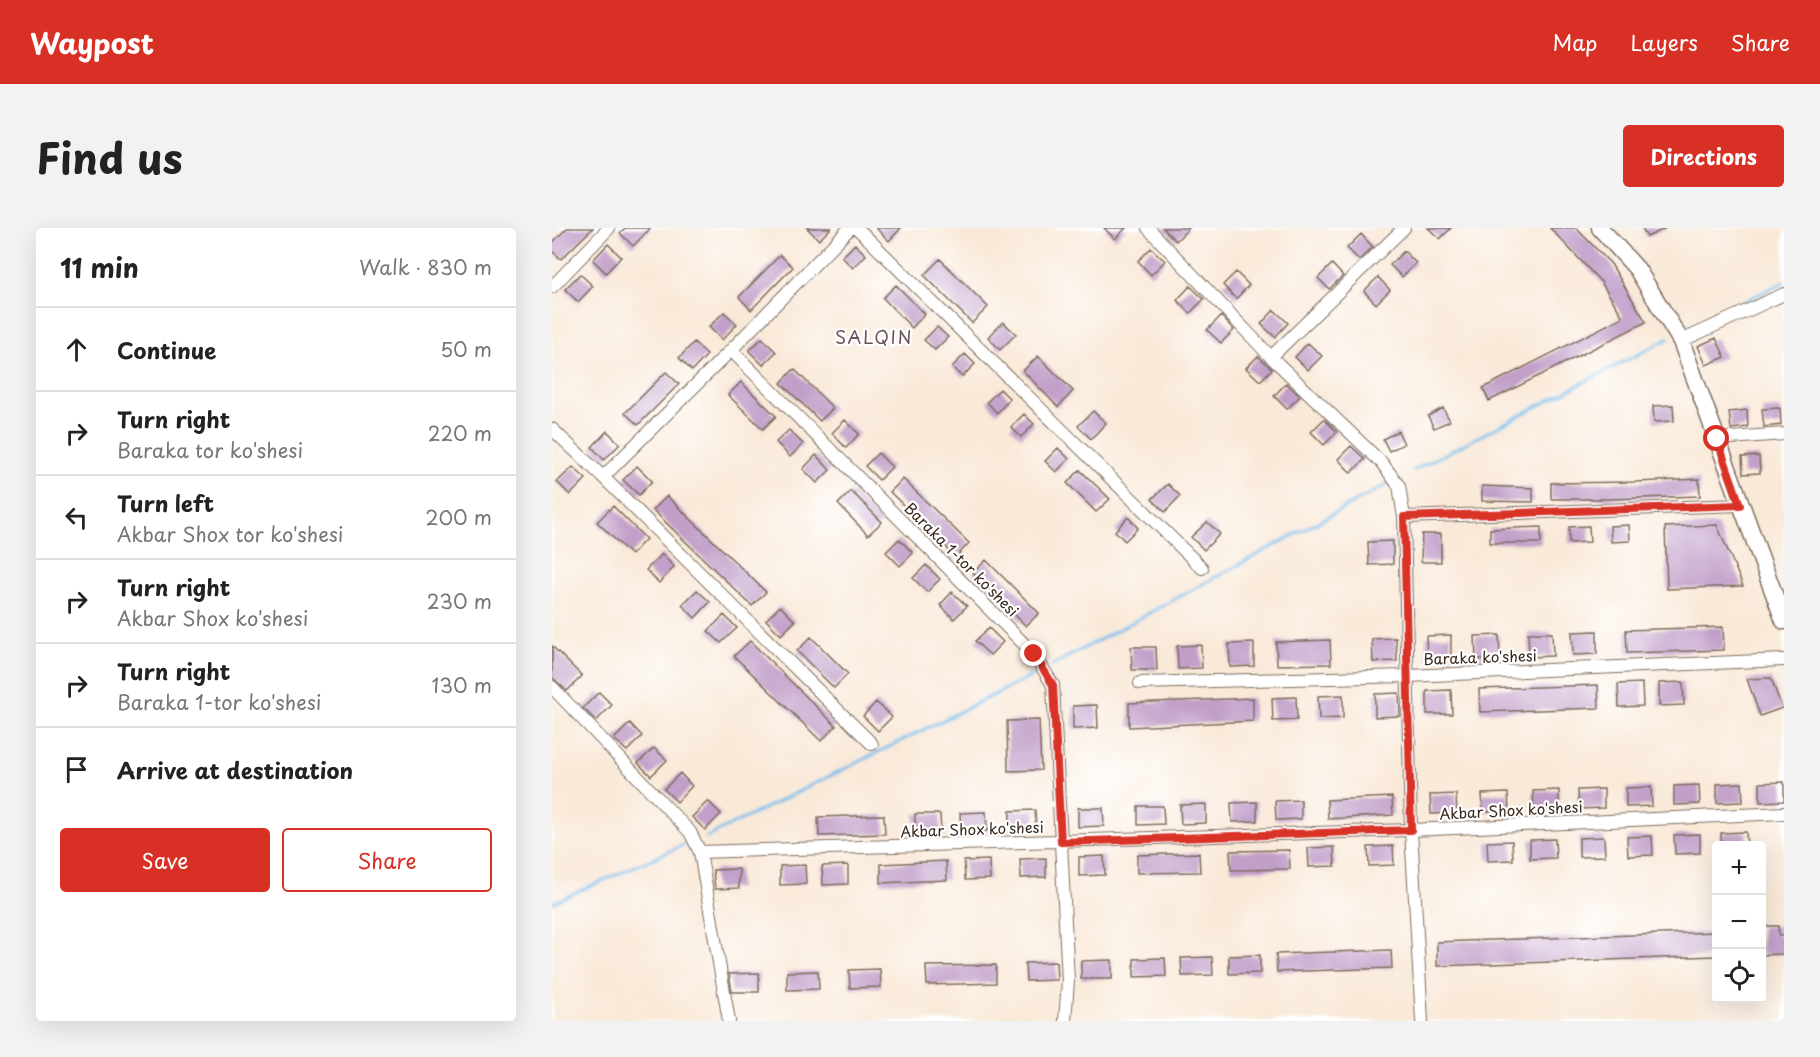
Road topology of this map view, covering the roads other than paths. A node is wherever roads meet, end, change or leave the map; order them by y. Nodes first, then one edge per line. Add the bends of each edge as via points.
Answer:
1 (609, 228) edge
2 (850, 228) edge
3 (857, 228) edge
4 (1148, 228) edge
5 (1404, 228) edge
6 (1600, 228) edge
7 (552, 287) edge
8 (1784, 294) edge
9 (1681, 341) junction
10 (731, 350) junction
11 (1271, 357) junction
12 (552, 429) edge
13 (1784, 434) edge
14 (1717, 439) junction
15 (603, 477) junction
16 (1740, 505) junction
17 (1404, 517) junction
18 (1202, 568) dead end
19 (1780, 595) edge
20 (1784, 621) edge
21 (1784, 660) edge
22 (1407, 676) junction
23 (1140, 683) dead end
24 (552, 687) edge
25 (872, 744) dead end
26 (1784, 813) edge
27 (1411, 830) junction
28 (1061, 842) junction
29 (700, 852) junction
30 (729, 1021) edge
31 (1065, 1021) edge
32 (1422, 1021) edge

1 - 7 street
2 - 10 street
3 - 18 street
4 - 11 street
5 - 11 street
6 - 9 street via 1637,269
8 - 9 street
9 - 14 street
10 - 15 street
10 - 28 street, Baraka 1-tor ko'shesi via 1034,654 1053,685
11 - 17 street via 1382,463 1399,486
12 - 15 street
13 - 14 street
14 - 16 street
15 - 25 street
16 - 17 street
16 - 19 street
17 - 22 street
19 - 20 street
21 - 22 street, Baraka ko'shesi
22 - 23 street, Baraka ko'shesi
22 - 27 street
24 - 29 street via 690,832
26 - 27 street, Akbar Shox ko'shesi
27 - 28 street, Akbar Shox ko'shesi
27 - 32 street
28 - 29 street, Akbar Shox ko'shesi
28 - 31 street, Baraka 1-tor ko'shesi via 1068,981
29 - 30 street

